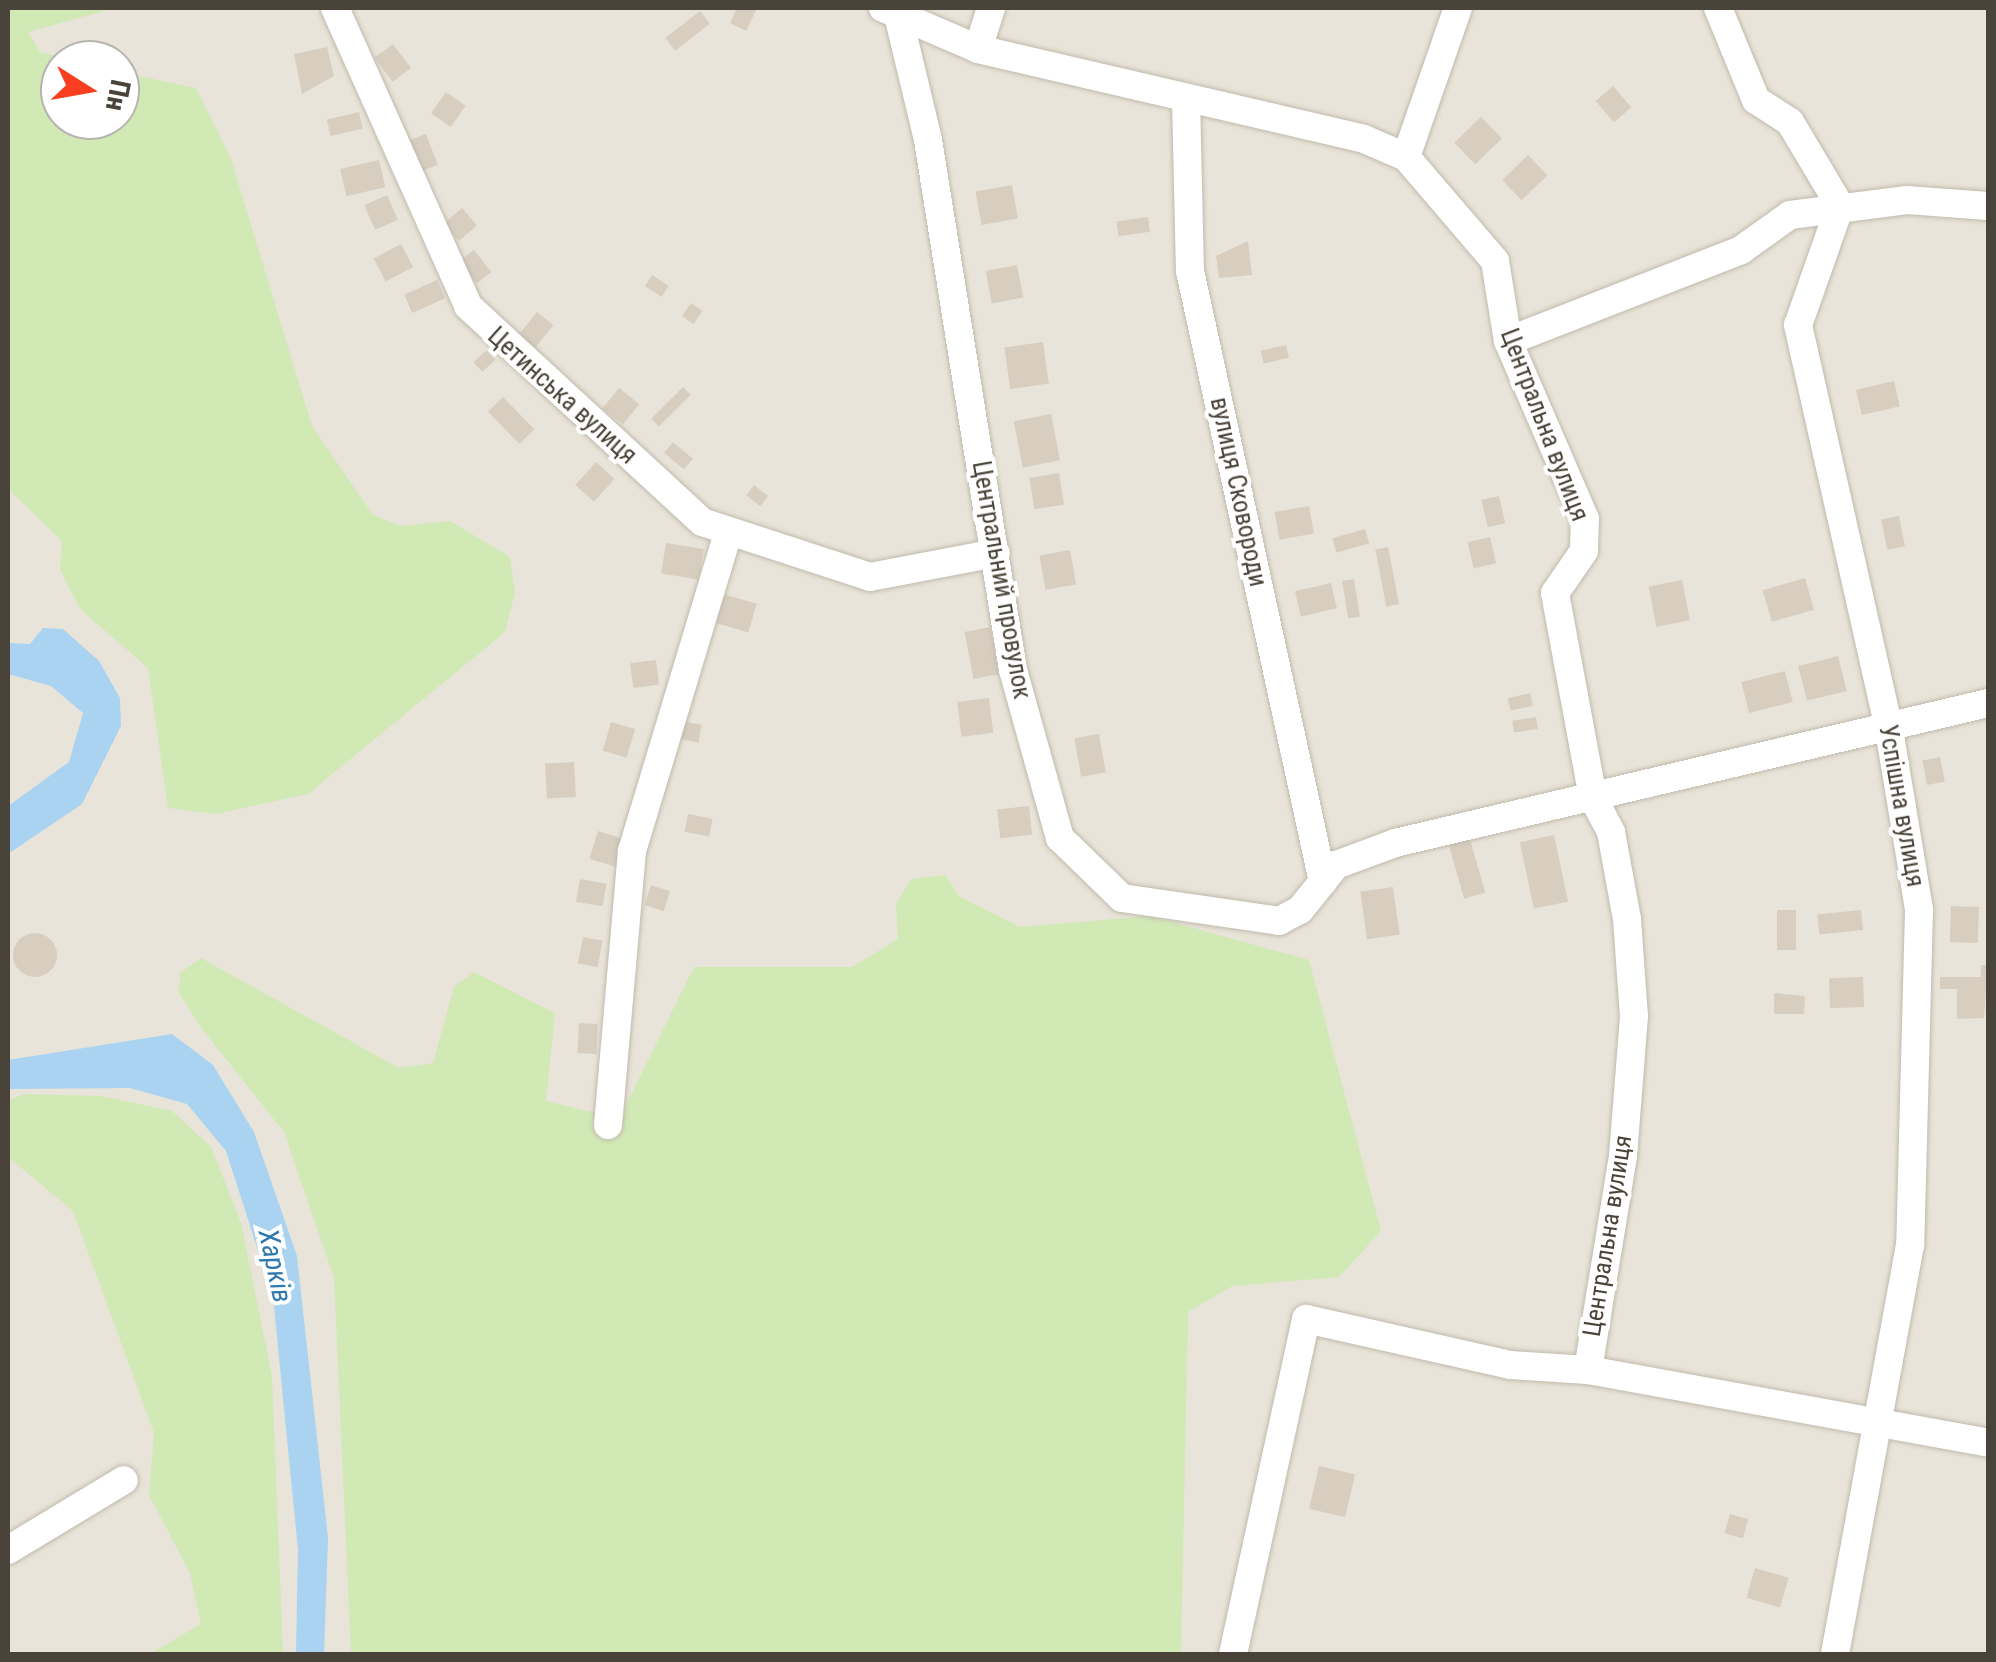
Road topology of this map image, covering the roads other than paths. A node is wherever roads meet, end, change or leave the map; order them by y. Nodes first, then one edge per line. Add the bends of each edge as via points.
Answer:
1 (335, 8) edge
2 (991, 8) edge
3 (1458, 8) edge
4 (1718, 8) edge
5 (891, 13) edge
6 (978, 49) junction
7 (1186, 98) junction
8 (1406, 156) junction
9 (1840, 206) junction
10 (1988, 206) edge
11 (1508, 340) junction
12 (727, 536) junction
13 (996, 553) junction
14 (1988, 704) edge
15 (1888, 724) junction
16 (1592, 798) junction
17 (1322, 882) junction
18 (608, 1125) dead end
19 (1588, 1370) junction
20 (1876, 1424) junction
21 (1988, 1443) edge
22 (124, 1480) dead end
23 (8, 1550) edge
24 (1233, 1654) edge
25 (1836, 1654) edge

1 - 12 street, Цетинська вулиця via 468,306 498,342
2 - 6 street
3 - 8 street
4 - 9 street via 1756,100 1790,122
5 - 6 street
5 - 13 street, Центральний провулок via 920,96
6 - 7 street
7 - 8 street
7 - 17 street, вулиця Сковороди via 1190,270
8 - 11 street, Центральна вулиця via 1494,262
9 - 10 street
9 - 11 street via 1790,214 1741,250
9 - 15 street, Успішна вулиця via 1798,325
11 - 16 street, Центральна вулиця via 1585,519 1584,552 1555,594
12 - 13 street, Цетинська вулиця via 870,576
12 - 18 street via 632,851
13 - 17 street, Центральний провулок via 1013,670 1060,838 1099,883 1122,898 1262,922 1300,910
14 - 15 street, Центральний провулок
15 - 16 street, Центральний провулок
15 - 20 street, Успішна вулиця via 1919,910 1919,1056 1910,1244
16 - 17 street, Центральний провулок via 1395,843 1336,865
16 - 19 street, Центральна вулиця via 1611,832 1634,1016 1623,1156
19 - 20 street
19 - 24 street via 1510,1365 1306,1319
20 - 21 street
20 - 25 street, Успішна вулиця
22 - 23 street

